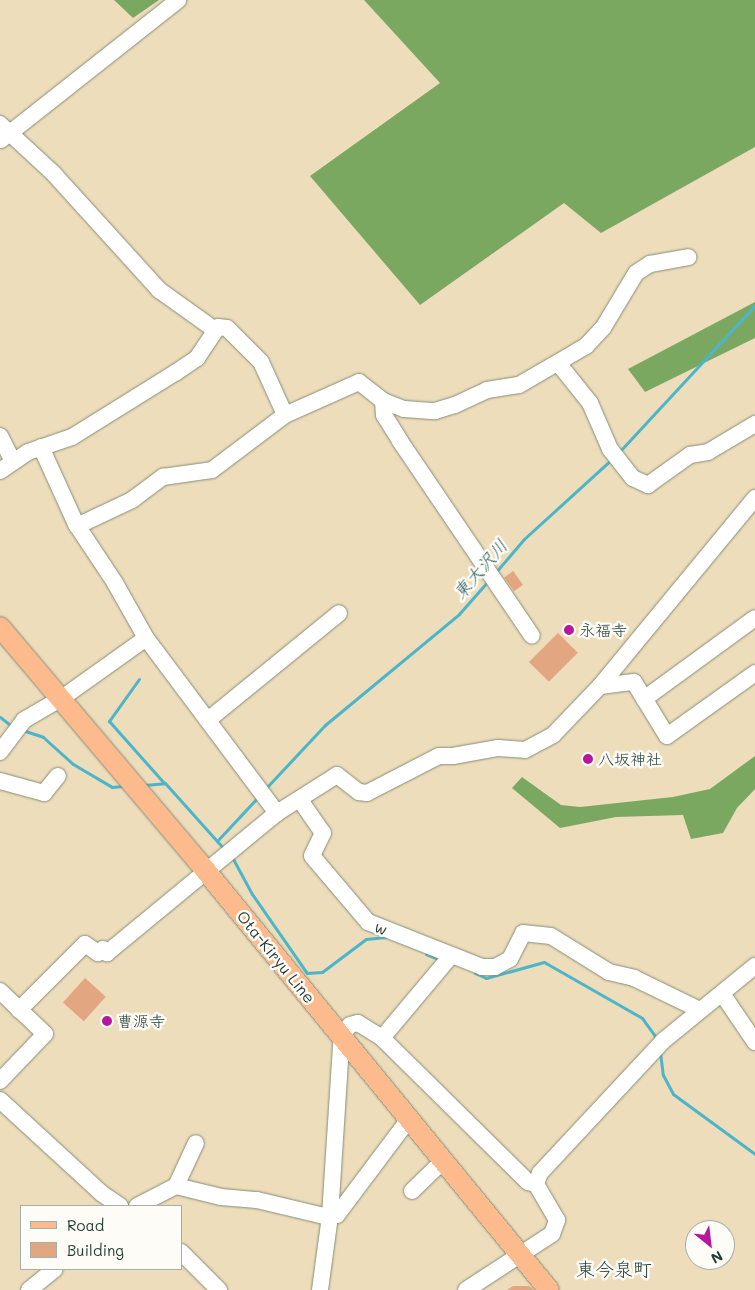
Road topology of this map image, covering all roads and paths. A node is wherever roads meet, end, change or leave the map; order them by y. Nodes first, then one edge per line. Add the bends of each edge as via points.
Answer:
1 (178, 0) edge
2 (3, 133) edge
3 (688, 257) dead end
4 (215, 330) junction
5 (558, 363) junction
6 (383, 401) junction
7 (285, 414) junction
8 (755, 424) edge
9 (0, 436) edge
10 (41, 447) junction
11 (14, 461) junction
12 (0, 471) edge
13 (755, 498) edge
14 (77, 526) junction
15 (339, 613) dead end
16 (755, 618) edge
17 (0, 627) edge
18 (532, 636) dead end
19 (146, 638) junction
20 (755, 673) edge
21 (600, 686) junction
22 (62, 698) junction
23 (644, 699) junction
24 (208, 720) junction
25 (0, 752) edge
26 (58, 776) dead end
27 (0, 781) edge
28 (300, 800) junction
29 (276, 814) junction
30 (206, 871) junction
31 (448, 960) junction
32 (755, 966) edge
33 (0, 991) edge
34 (723, 995) junction
35 (19, 1010) junction
36 (700, 1010) junction
37 (342, 1037) junction
38 (382, 1038) junction
39 (755, 1042) edge
40 (0, 1081) edge
41 (0, 1100) edge
42 (409, 1119) junction
43 (196, 1143) dead end
44 (443, 1161) junction
45 (536, 1184) junction
46 (176, 1186) junction
47 (412, 1191) dead end
48 (119, 1205) edge
49 (139, 1205) edge
50 (330, 1216) junction
51 (182, 1253) edge
52 (522, 1256) junction
53 (54, 1270) edge
54 (29, 1290) edge
55 (219, 1290) edge
56 (320, 1290) edge
57 (466, 1290) edge
58 (550, 1290) edge

1 - 2 street
2 - 4 street via 53,173 159,290
3 - 5 street via 650,264 636,273 599,334
4 - 7 street via 227,328 261,362
4 - 10 street via 197,358 175,373 72,438
5 - 6 street via 519,385 487,390 435,411 404,409
5 - 8 street via 590,403 610,449 633,478 648,485 690,454 708,452
6 - 7 street via 359,382
6 - 18 street via 384,415 400,441
7 - 14 street via 212,470 163,477 132,500
9 - 11 street
10 - 11 street
10 - 14 street
11 - 12 street
13 - 21 street
14 - 19 street via 115,582
15 - 24 street
16 - 23 street
17 - 22 main road, Ota-Kiryu Line
19 - 22 street
19 - 24 street
20 - 23 street via 667,736
21 - 23 street via 634,682
21 - 28 street via 553,735 535,747 440,756 367,793 359,792 337,775
22 - 25 street via 15,729
22 - 30 main road, Ota-Kiryu Line
24 - 29 street
26 - 27 street via 44,793
28 - 29 street
28 - 31 street, w via 323,834 312,856 368,922
29 - 30 street
30 - 35 street via 107,953 103,949 98,953 85,944
30 - 37 main road, Ota-Kiryu Line
31 - 36 street, w via 482,967 502,965 510,959 523,934 551,936 608,972 634,978
31 - 38 street
32 - 34 street
33 - 35 street
34 - 36 street
34 - 39 street
35 - 40 street via 45,1034
36 - 45 street via 658,1047 540,1173
37 - 38 street via 346,1028 358,1023
37 - 42 main road, Ota-Kiryu Line
37 - 50 street
38 - 45 street via 528,1182
41 - 48 street via 101,1193
42 - 44 main road, Ota-Kiryu Line
42 - 50 street via 340,1212
43 - 46 street
44 - 47 street
44 - 52 main road, Ota-Kiryu Line
45 - 52 street via 555,1215 557,1225 549,1237
46 - 49 street
46 - 50 street
50 - 56 street
51 - 55 street
52 - 57 street
52 - 58 main road, Ota-Kiryu Line
53 - 54 street

